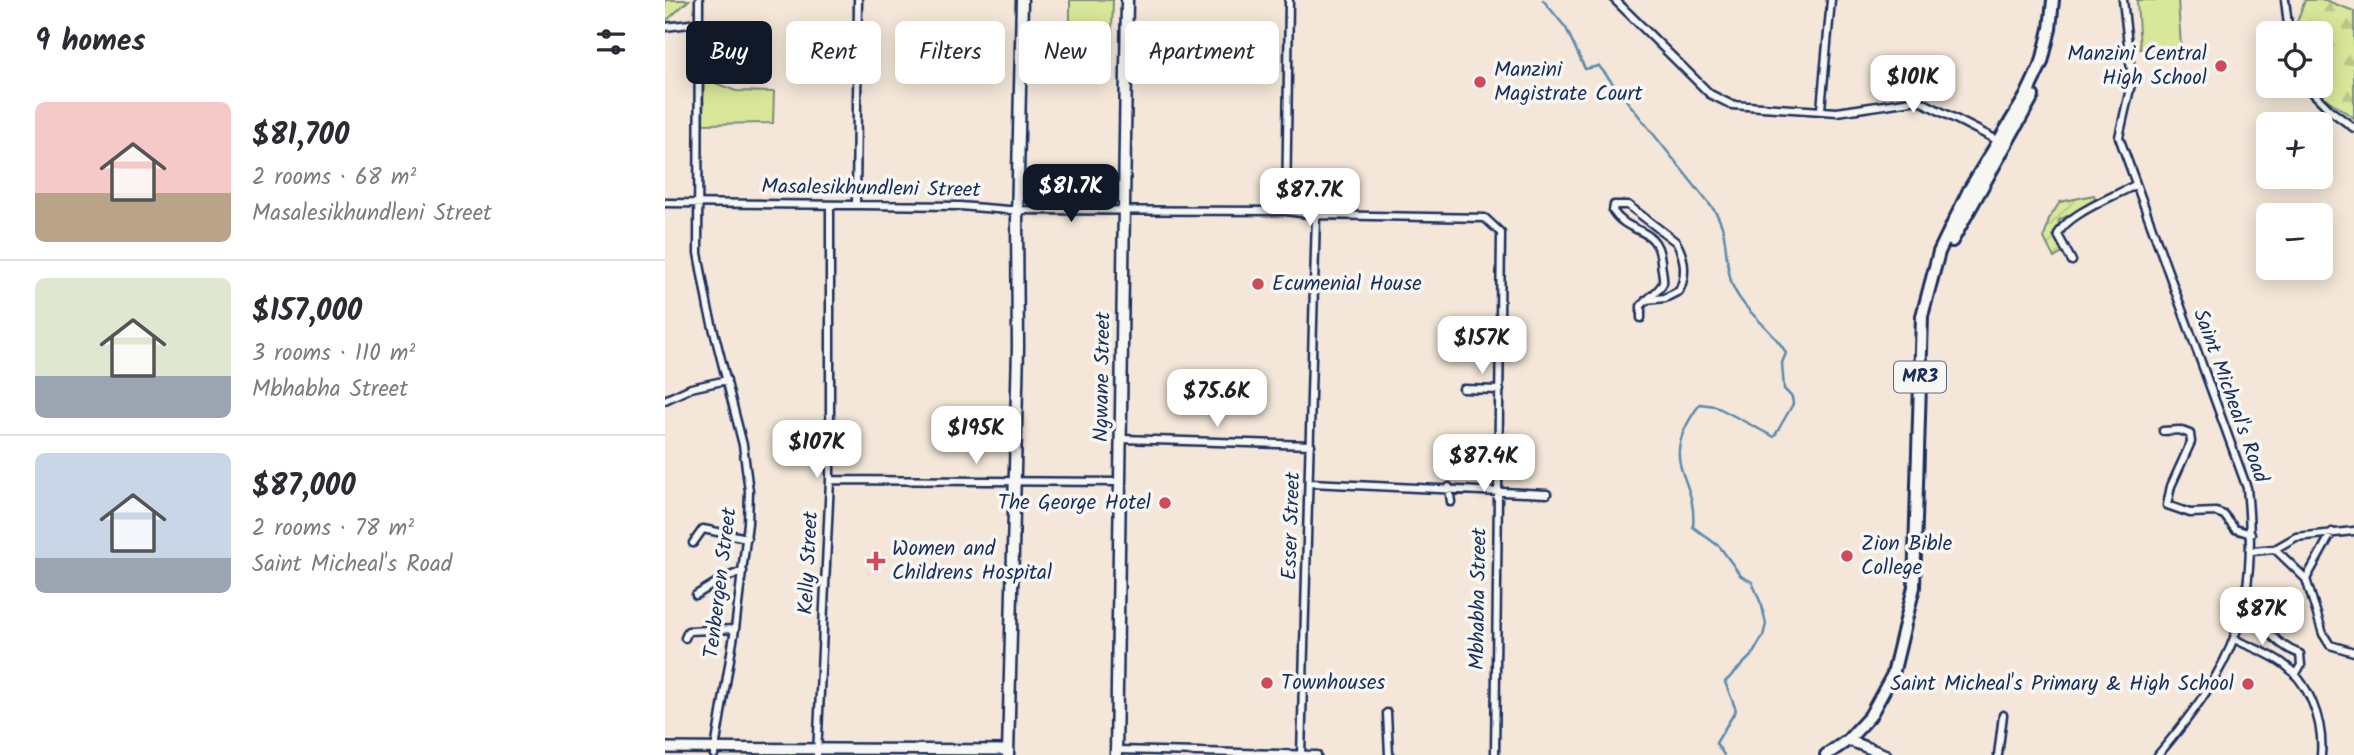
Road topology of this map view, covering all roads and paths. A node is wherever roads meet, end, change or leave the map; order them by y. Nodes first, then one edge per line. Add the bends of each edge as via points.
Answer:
1 (699, 0) edge
2 (858, 0) edge
3 (1022, 0) edge
4 (1127, 0) edge
5 (1289, 0) edge
6 (1615, 0) edge
7 (1831, 0) edge
8 (2053, 0) edge
9 (2059, 0) edge
10 (2123, 0) edge
11 (2285, 0) edge
12 (698, 21) edge
13 (2288, 21) edge
14 (686, 24) edge
15 (665, 27) edge
16 (698, 84) edge
17 (2318, 98) edge
18 (1821, 109) junction
19 (2354, 128) edge
20 (2002, 142) junction
21 (2135, 185) junction
22 (697, 202) junction
23 (665, 203) edge
24 (830, 205) junction
25 (856, 205) junction
26 (1018, 209) junction
27 (1124, 211) junction
28 (1286, 211) junction
29 (1316, 215) junction
30 (1501, 233) joint
31 (2073, 261) dead end
32 (1646, 300) junction
33 (1641, 318) dead end
34 (727, 380) junction
35 (1463, 389) dead end
36 (1500, 390) junction
37 (665, 400) edge
38 (2163, 430) dead end
39 (1122, 439) junction
40 (1311, 445) junction
41 (1015, 479) junction
42 (830, 480) junction
43 (1121, 482) junction
44 (1311, 483) junction
45 (1450, 487) junction
46 (1497, 490) junction
47 (1547, 494) dead end
48 (1451, 502) dead end
49 (2354, 531) edge
50 (2332, 532) junction
51 (2251, 534) junction
52 (747, 538) junction
53 (692, 543) dead end
54 (2275, 549) junction
55 (2252, 551) junction
56 (743, 571) junction
57 (2306, 579) junction
58 (696, 595) dead end
59 (2241, 612) junction
60 (735, 629) junction
61 (685, 638) dead end
62 (2236, 640) junction
63 (2354, 652) edge
64 (2295, 676) junction
65 (1387, 713) dead end
66 (2003, 715) dead end
67 (1851, 742) junction
68 (665, 747) edge
69 (715, 751) edge
70 (817, 752) edge
71 (1117, 752) edge
72 (1009, 753) edge
73 (1301, 755) edge
74 (1317, 755) edge
75 (1389, 755) edge
76 (1495, 755) edge
77 (1826, 755) edge
78 (1837, 755) edge
79 (1886, 755) edge
80 (1998, 755) edge
81 (2158, 755) edge
82 (2321, 755) edge

1 - 12 street, Tenbergen Street
2 - 25 street
3 - 26 main road
4 - 27 main road, Ngwane Street
5 - 28 street
6 - 18 street via 1721,100 1744,107
7 - 18 street
8 - 20 highway, MR3 via 2042,62
9 - 20 highway, MR3 via 2048,64
10 - 21 street, Saint Micheal's Road via 2132,80 2119,137
11 - 13 street
14 - 15 street
16 - 22 street, Tenbergen Street
17 - 19 street
18 - 20 street via 1918,100
20 - 67 highway, MR3 via 1939,252 1930,283 1922,316 1914,587 1893,674
21 - 31 street via 2071,217 2060,229 2058,235
21 - 51 street, Saint Micheal's Road via 2247,488
22 - 23 street, Masalesikhundleni Street
22 - 24 street, Masalesikhundleni Street
22 - 34 street, Tenbergen Street via 698,253
24 - 25 street, Masalesikhundleni Street
24 - 42 street, Kelly Street
25 - 26 street, Masalesikhundleni Street
26 - 27 street, Masalesikhundleni Street
26 - 41 main road
27 - 28 street, Masalesikhundleni Street
27 - 39 main road, Ngwane Street
28 - 29 street, Masalesikhundleni Street
29 - 30 street, Masalesikhundleni Street via 1485,218
29 - 40 street, Esser Street
30 - 36 street, Mbhabha Street
32 - 32 street via 1663,283 1659,246 1654,238 1617,217 1614,205 1620,203 1681,250 1684,272 1679,291
32 - 33 street
34 - 37 street
34 - 52 street, Tenbergen Street via 749,491
35 - 36 street
36 - 46 street, Mbhabha Street
38 - 51 street via 2190,434 2191,442 2171,486 2168,505 2190,513 2216,512 2235,529
39 - 40 street
39 - 43 main road, Ngwane Street
40 - 44 street, Esser Street
41 - 42 street
41 - 43 street
41 - 72 main road
42 - 70 street, Kelly Street
43 - 71 main road, Ngwane Street
44 - 45 street
44 - 73 street, Esser Street
45 - 46 street
45 - 48 street
46 - 47 street
46 - 76 street, Mbhabha Street
49 - 50 street
50 - 54 street via 2296,537
50 - 57 street
51 - 55 street, Saint Micheal's Road
52 - 53 street via 702,529
52 - 56 street, Tenbergen Street
54 - 55 street
54 - 57 street
55 - 59 street, Saint Micheal's Road
56 - 58 street
56 - 60 street, Tenbergen Street
57 - 63 street via 2330,645
59 - 62 street, Saint Micheal's Road
59 - 64 street via 2257,618 2266,633 2300,654
60 - 61 street via 688,631
60 - 69 street, Tenbergen Street
62 - 64 street via 2281,662
62 - 81 street, Saint Micheal's Road via 2196,710
64 - 82 street via 2312,702 2322,739
65 - 75 street
66 - 80 street
67 - 77 highway, MR3
67 - 78 highway, MR3
67 - 79 street
68 - 69 street
69 - 70 street
70 - 72 street
71 - 73 street
73 - 74 street

